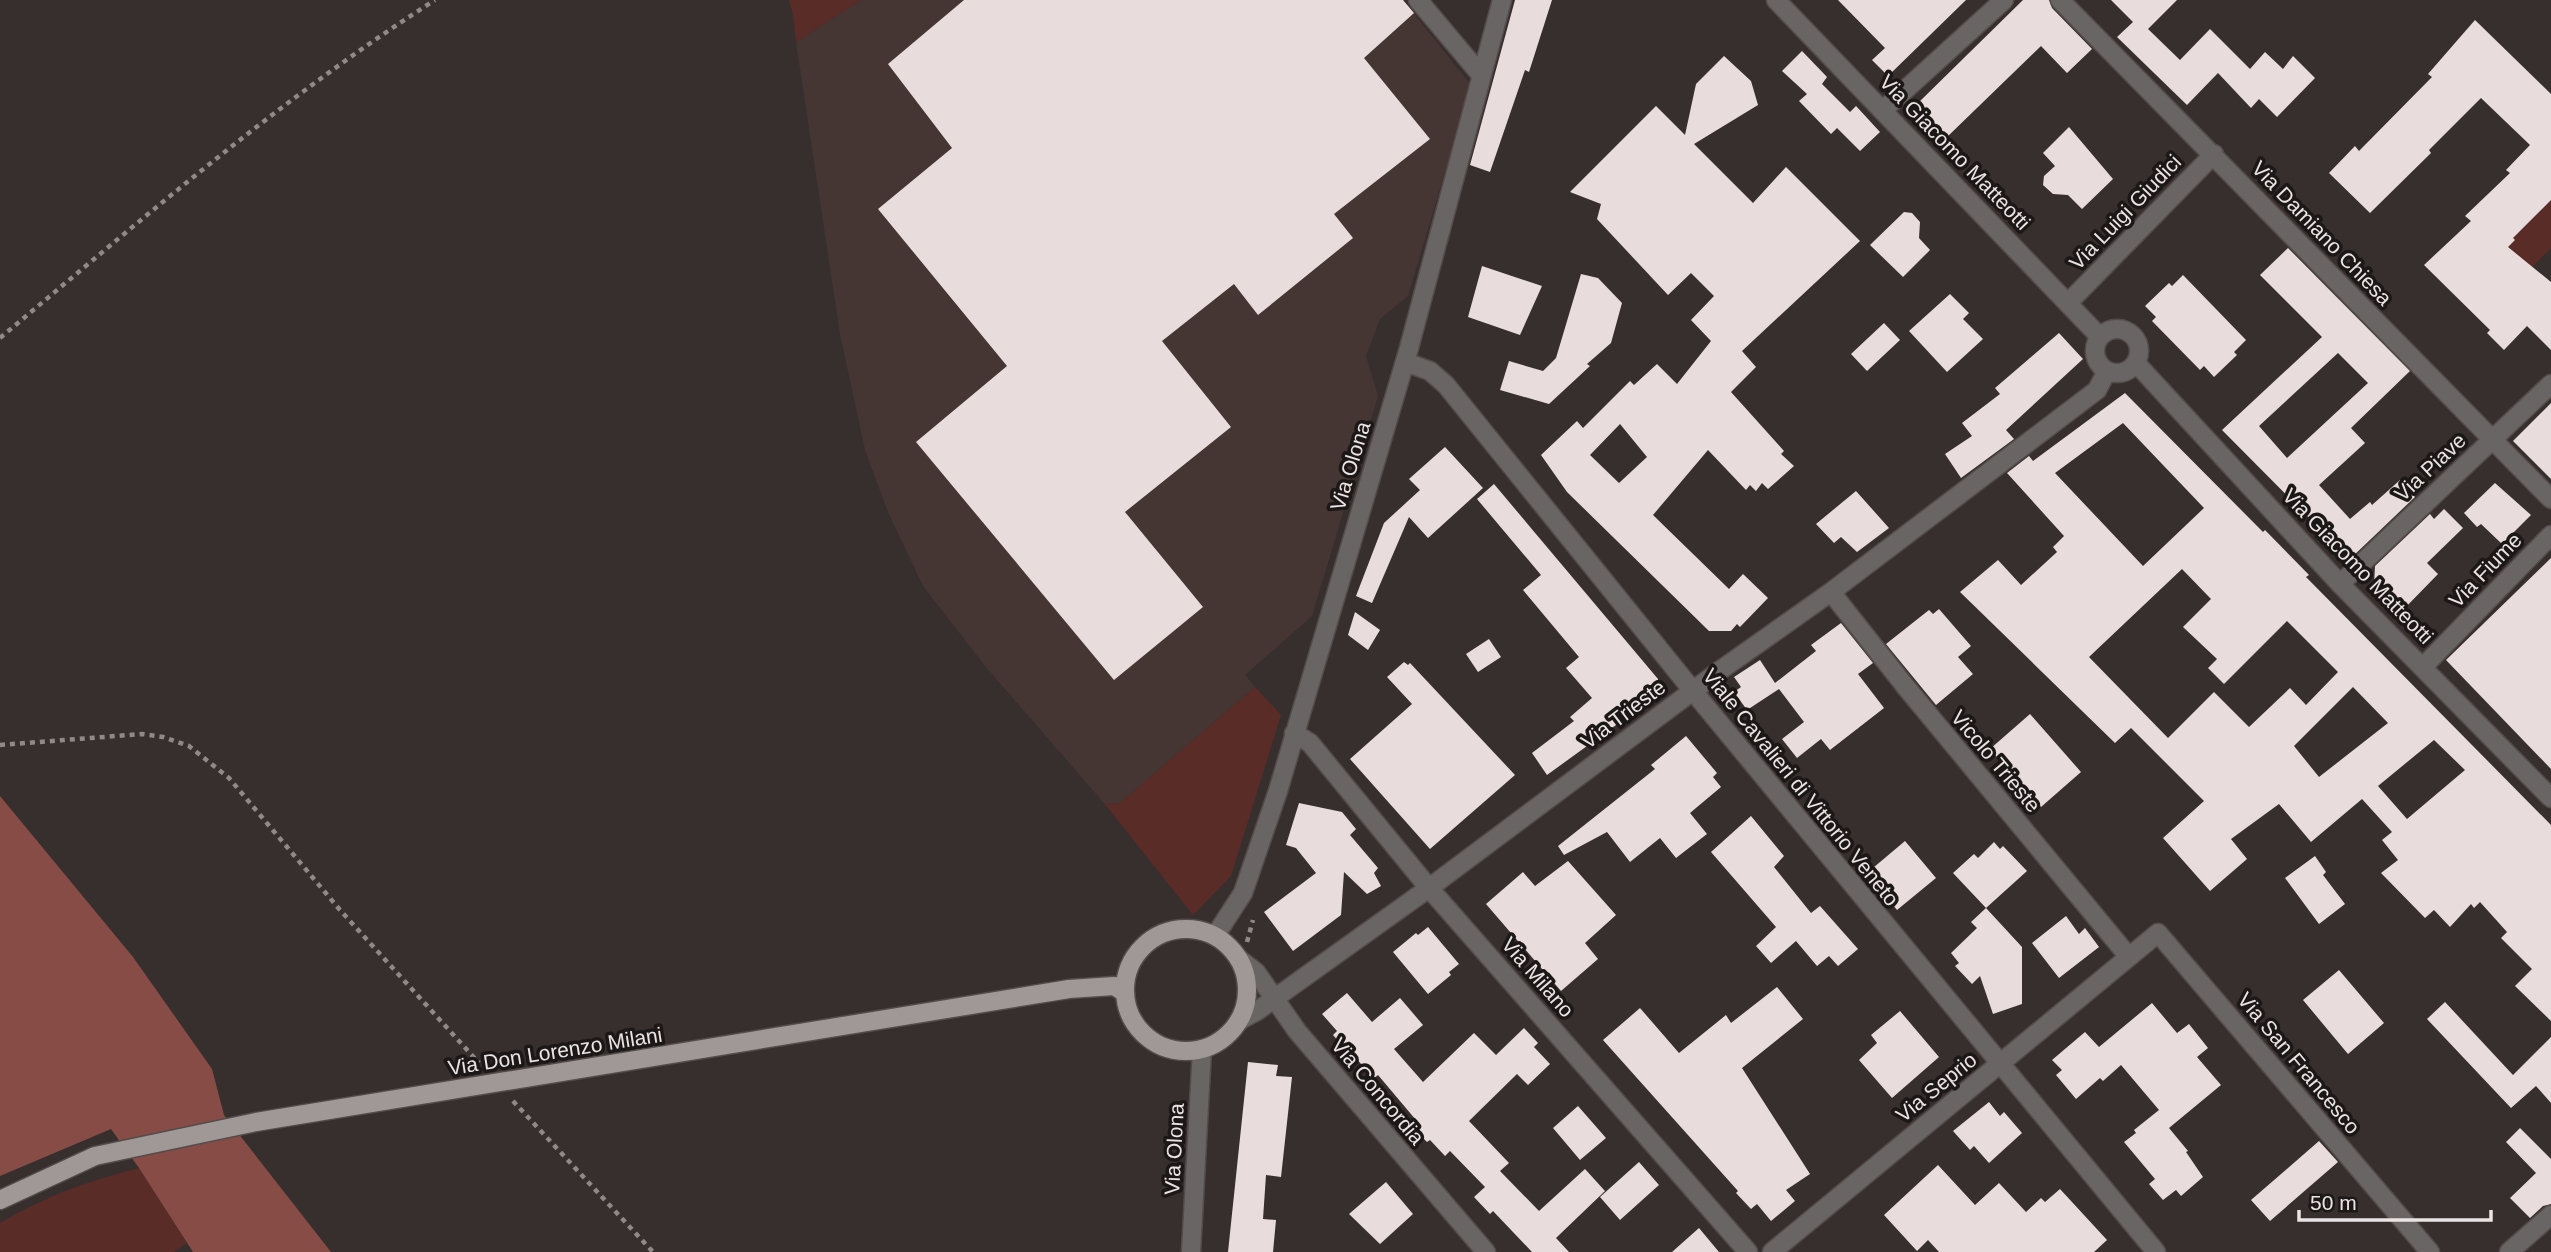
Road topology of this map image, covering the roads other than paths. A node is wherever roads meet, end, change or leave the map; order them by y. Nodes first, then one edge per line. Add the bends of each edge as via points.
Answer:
1 (1418, 0) edge
2 (1502, 0) edge
3 (1776, 0) edge
4 (2004, 0) edge
5 (2060, 0) edge
6 (1480, 75) junction
7 (1883, 110) junction
8 (2214, 155) junction
9 (2069, 302) junction
10 (2100, 337) junction
11 (1405, 362) junction
12 (2136, 363) junction
13 (2107, 371) junction
14 (2551, 384) edge
15 (2493, 439) junction
16 (2551, 499) edge
17 (2551, 534) edge
18 (2340, 584) junction
19 (1831, 592) junction
20 (2423, 667) junction
21 (1692, 691) junction
22 (1294, 733) junction
23 (2551, 797) edge
24 (1429, 888) junction
25 (1215, 936) junction
26 (2129, 957) junction
27 (1239, 959) junction
28 (1125, 993) junction
29 (1275, 998) junction
30 (1240, 1020) junction
31 (1202, 1049) junction
32 (2000, 1064) junction
33 (0, 1200) edge
34 (2551, 1215) edge
35 (1191, 1252) edge
36 (1486, 1252) edge
37 (1748, 1252) edge
38 (1772, 1252) edge
39 (2156, 1252) edge
40 (2430, 1252) edge
41 (2509, 1252) edge

1 - 6 street
2 - 6 street, Via Olona
3 - 7 street, Via Giacomo Matteotti
4 - 7 street
5 - 8 street, Via Damiano Chiesa
6 - 11 street, Via Olona
7 - 9 street, Via Giacomo Matteotti
8 - 9 street, Via Luigi Giudici
8 - 15 street, Via Damiano Chiesa
9 - 10 street, Via Giacomo Matteotti
10 - 12 street via 2118,328 2130,333 2138,344
10 - 13 street via 2095,356
11 - 21 street, Viale Cavalieri di Vittorio Veneto via 1430,371 1446,385
11 - 22 street, Via Olona
12 - 13 street via 2126,372
12 - 18 street, Via Giacomo Matteotti
13 - 19 street, Via Trieste via 2097,390
14 - 15 street, Via Piave
15 - 16 street, Via Damiano Chiesa
15 - 18 street, Via Piave
17 - 20 street, Via Fiume
18 - 20 street, Via Giacomo Matteotti
19 - 21 street, Via Trieste
19 - 26 street, Vicolo Trieste
20 - 23 street, Via Giacomo Matteotti
21 - 24 street, Via Trieste
21 - 32 street, Viale Cavalieri di Vittorio Veneto
22 - 24 street, Via Milano via 1310,743
22 - 25 street, Via Olona via 1242,893
24 - 29 street, Via Trieste
24 - 37 street, Via Milano
25 - 27 main road
25 - 28 main road via 1198,929 1180,929 1146,943 1130,966
26 - 32 street, Via Seprio
26 - 40 street, Via San Francesco via 2158,933
27 - 29 street, Via Concordia via 1256,972
27 - 30 main road via 1248,989
28 - 31 main road via 1138,1027 1151,1039 1167,1048
28 - 33 main road, Via Don Lorenzo Milani via 1114,986 1069,989 256,1122 95,1156
29 - 30 street, Via Trieste
29 - 36 street, Via Concordia via 1297,1031
30 - 31 main road via 1217,1042
31 - 35 street, Via Olona
32 - 38 street, Via Seprio
32 - 39 street, Viale Cavalieri di Vittorio Veneto
34 - 41 street

